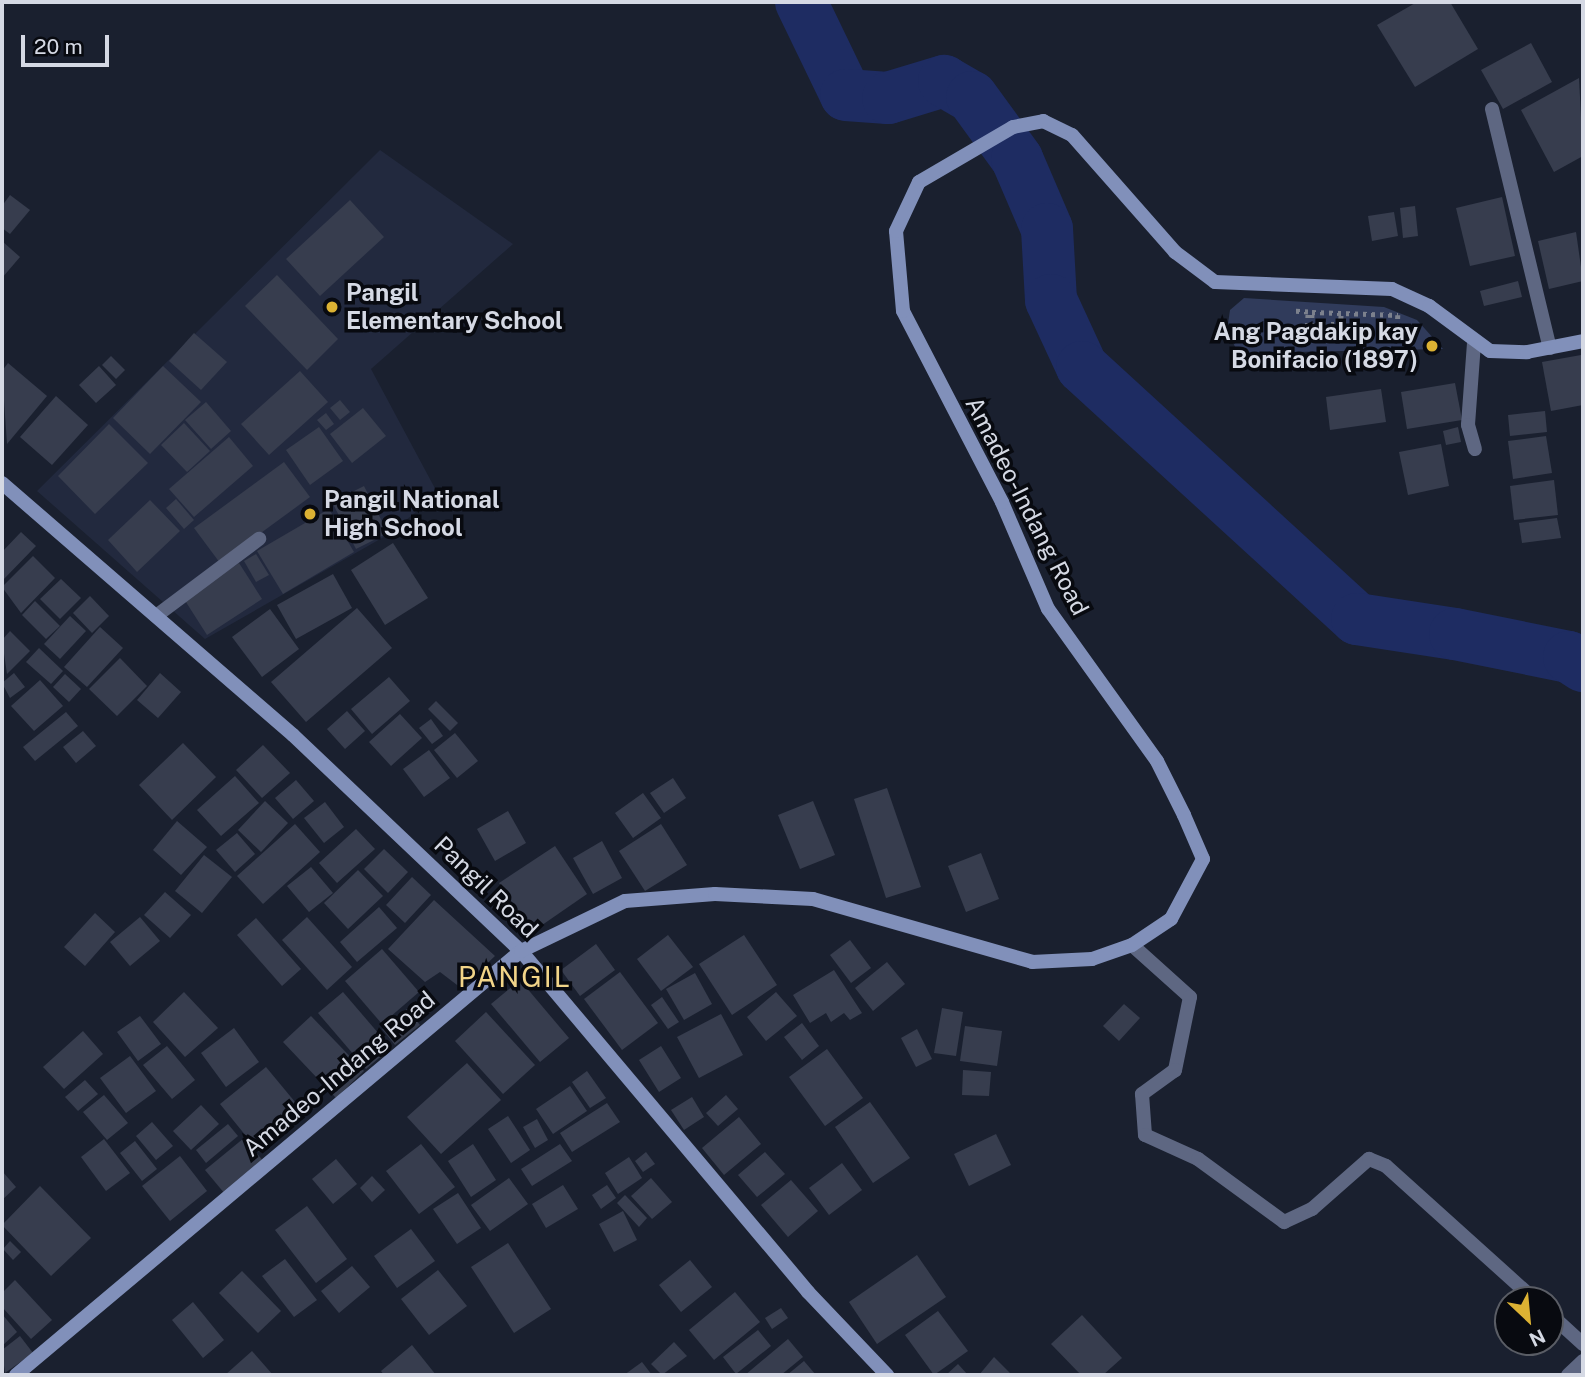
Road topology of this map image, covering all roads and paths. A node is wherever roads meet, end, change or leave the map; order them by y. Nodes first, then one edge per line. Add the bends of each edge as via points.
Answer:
1 (1492, 109) dead end
2 (1292, 311) dead end
3 (1341, 313) junction
4 (1322, 324) dead end
5 (1341, 324) junction
6 (1398, 327) junction
7 (1416, 333) dead end
8 (1292, 335) dead end
9 (1340, 336) junction
10 (1583, 341) edge
11 (1474, 343) junction
12 (1550, 348) junction
13 (1475, 449) dead end
14 (2, 483) edge
15 (259, 540) dead end
16 (156, 616) junction
17 (1132, 945) junction
18 (521, 951) junction
19 (1519, 1286) edge
20 (1564, 1327) edge
21 (1583, 1344) edge
22 (1583, 1361) edge
23 (16, 1375) edge
24 (887, 1375) edge
25 (1568, 1375) edge

1 - 12 street
2 - 8 path via 1308,312 1307,335
3 - 5 path
3 - 6 path via 1398,314
3 - 9 path via 1312,312 1311,335
4 - 5 path
5 - 9 path
6 - 7 path
6 - 9 path via 1397,338
10 - 12 main road, Amadeo-Indang Road
11 - 12 main road, Amadeo-Indang Road via 1507,352
11 - 13 street via 1468,425
11 - 17 main road, Amadeo-Indang Road via 1429,306 1392,289 1208,279 1175,252 1072,135 1043,121 1013,127 919,182 896,231 902,311 1002,502 1048,609 1157,761 1203,859 1171,919
14 - 16 main road, Pangil Road
15 - 16 street
16 - 18 main road, Pangil Road
17 - 18 main road, Amadeo-Indang Road via 1092,959 1032,962 813,899 715,894 625,901
17 - 19 street via 1190,997 1175,1070 1142,1094 1145,1135 1198,1158 1284,1222 1312,1209 1369,1159
18 - 23 main road, Amadeo-Indang Road
18 - 24 main road, Pangil Road via 807,1292
20 - 21 street
22 - 25 street

